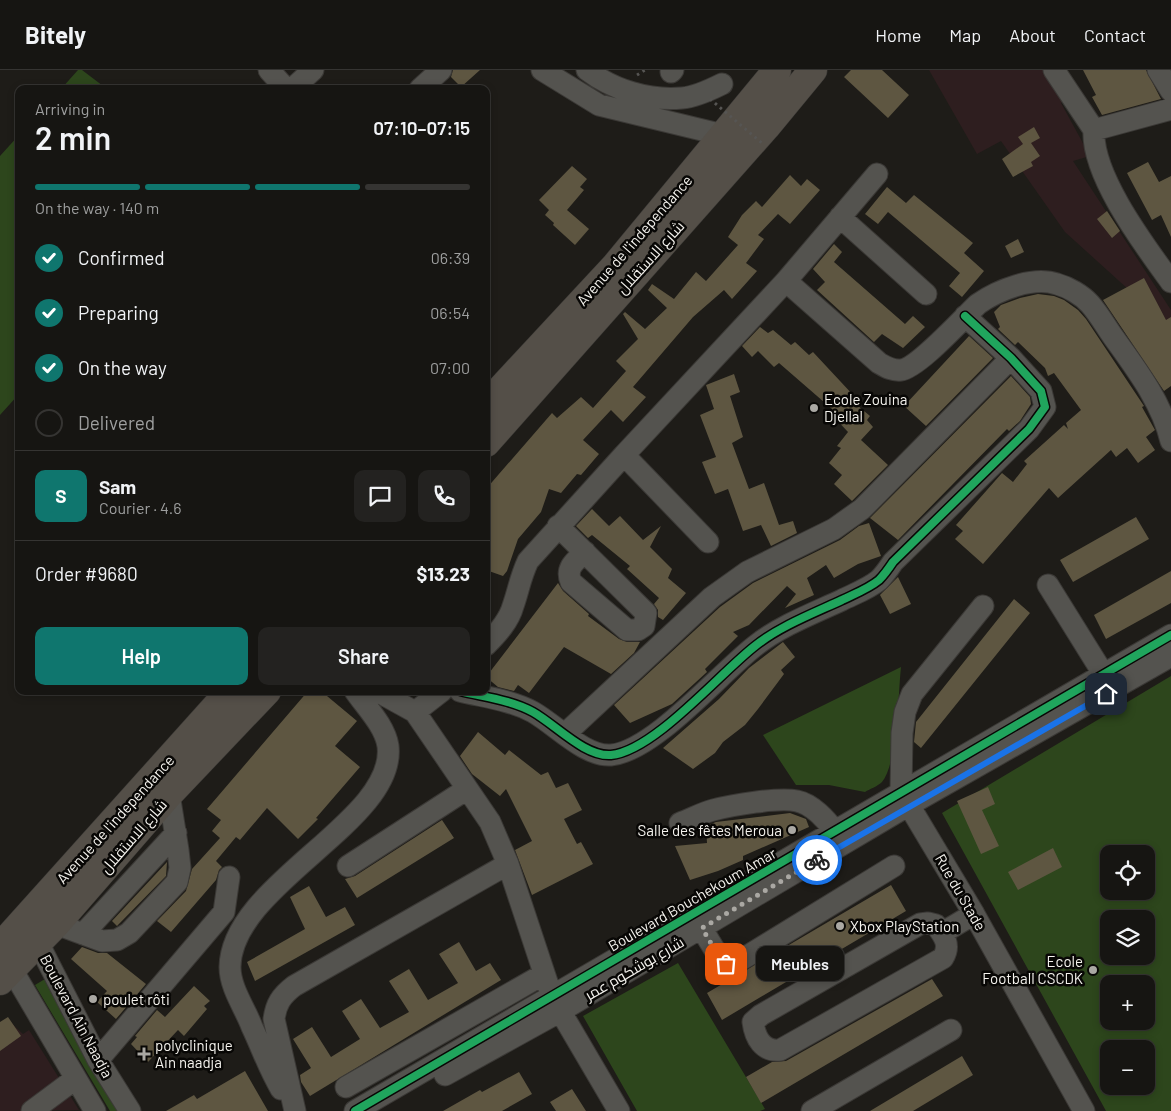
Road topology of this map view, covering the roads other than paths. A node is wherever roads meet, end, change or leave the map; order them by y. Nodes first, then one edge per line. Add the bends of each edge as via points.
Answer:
1 (269, 70) edge
2 (313, 70) edge
3 (441, 70) edge
4 (542, 70) edge
5 (587, 70) edge
6 (777, 70) edge
7 (813, 70) edge
8 (1054, 70) edge
9 (1158, 70) edge
10 (716, 84) edge
11 (282, 85) edge
12 (296, 85) edge
13 (424, 85) edge
14 (1171, 91) edge
15 (751, 102) junction
16 (1171, 109) edge
17 (1094, 130) junction
18 (723, 135) junction
19 (877, 174) dead end
20 (840, 217) junction
21 (1170, 279) edge
22 (786, 281) junction
23 (926, 294) dead end
24 (965, 316) junction
25 (1011, 358) junction
26 (490, 402) edge
27 (490, 438) edge
28 (1171, 441) edge
29 (624, 455) junction
30 (558, 526) junction
31 (708, 542) dead end
32 (584, 552) dead end
33 (1048, 585) dead end
34 (984, 606) dead end
35 (1171, 635) edge
36 (490, 641) edge
37 (1171, 656) edge
38 (1104, 675) junction
39 (227, 695) edge
40 (263, 695) edge
41 (358, 695) edge
42 (384, 695) edge
43 (437, 695) edge
44 (479, 695) edge
45 (415, 712) junction
46 (566, 733) junction
47 (467, 789) junction
48 (169, 794) junction
49 (906, 799) junction
50 (680, 823) dead end
51 (835, 832) junction
52 (176, 834) junction
53 (508, 864) junction
54 (348, 866) dead end
55 (894, 866) dead end
56 (229, 877) dead end
57 (974, 914) junction
58 (40, 928) junction
59 (702, 928) junction
60 (942, 933) junction
61 (82, 934) junction
62 (3, 961) edge
63 (544, 974) junction
64 (556, 1004) junction
65 (951, 1030) dead end
66 (98, 1060) junction
67 (75, 1078) junction
68 (346, 1087) dead end
69 (32, 1111) edge
70 (95, 1111) edge
71 (130, 1111) edge
72 (294, 1111) edge
73 (356, 1111) edge
74 (382, 1111) edge
75 (619, 1111) edge
76 (812, 1111) edge
77 (1084, 1111) edge

1 - 11 street
2 - 12 street
3 - 13 street
4 - 18 street via 599,105
5 - 10 street via 627,91 656,98 683,98
6 - 15 main road, Avenue de l'independance
7 - 27 main road, شارع الاستقلال
8 - 17 street
9 - 14 street
10 - 15 street
15 - 18 main road, Avenue de l'independance
16 - 17 street
17 - 21 street via 1094,148 1126,219
18 - 26 main road, Avenue de l'independance via 616,266
19 - 20 street
20 - 22 street
20 - 23 street
22 - 24 street via 879,363 890,369 902,370 916,364
22 - 29 street
24 - 25 street
24 - 28 street via 989,296 1023,284 1056,283 1070,289 1089,303 1140,375 1166,420
25 - 46 street via 862,509 834,529 747,572 712,597
25 - 46 street via 1041,391 1045,407 1041,414 893,562 879,580 756,644 710,688 644,743 612,755 595,754
29 - 30 street
29 - 31 street
30 - 32 street
30 - 36 street via 528,561 518,581 513,607
33 - 38 street
34 - 49 street via 912,694 902,733
35 - 38 street, Boulevard Bouchekoum Amar
37 - 49 street, شارع بوشكوم عمر
38 - 49 street, Boulevard Bouchekoum Amar
39 - 58 main road, Avenue de l'independance
40 - 48 main road, شارع الاستقلال
41 - 72 street via 379,724 388,745 387,766 365,803 253,911 234,942 230,968 238,998 272,1073
42 - 45 street
43 - 45 street
44 - 46 street via 532,711
45 - 47 street
47 - 53 street via 490,822
47 - 54 street
48 - 52 street
48 - 58 main road, شارع الاستقلال
49 - 51 street, Boulevard Bouchekoum Amar
49 - 57 street, Rue du Stade
49 - 59 street, شارع بوشكوم عمر
50 - 51 street via 713,810 776,799 798,801 808,806 827,820
51 - 64 street, Boulevard Bouchekoum Amar
52 - 61 street
52 - 61 street via 180,868 177,882 129,933 117,940 102,941
53 - 63 street
53 - 72 street via 294,986 282,996 274,1019
55 - 59 street via 736,963 726,964 719,957
56 - 66 street via 224,912
57 - 60 street
57 - 77 street, Rue du Stade
58 - 61 street
58 - 62 main road, شارع الاستقلال
58 - 66 street, Boulevard Ain Naadja
59 - 64 street, شارع بوشكوم عمر
60 - 60 street via 947,943 943,958 780,1050 764,1048 754,1031 753,1022 761,1015 920,924 936,925
62 - 67 street, Boulevard Ain Naadja
63 - 64 street
63 - 68 street
64 - 73 street, Boulevard Bouchekoum Amar
64 - 74 street, شارع بوشكوم عمر
64 - 75 street
65 - 76 street
66 - 71 street, Boulevard Ain Naadja
67 - 69 street
67 - 70 street, Boulevard Ain Naadja

